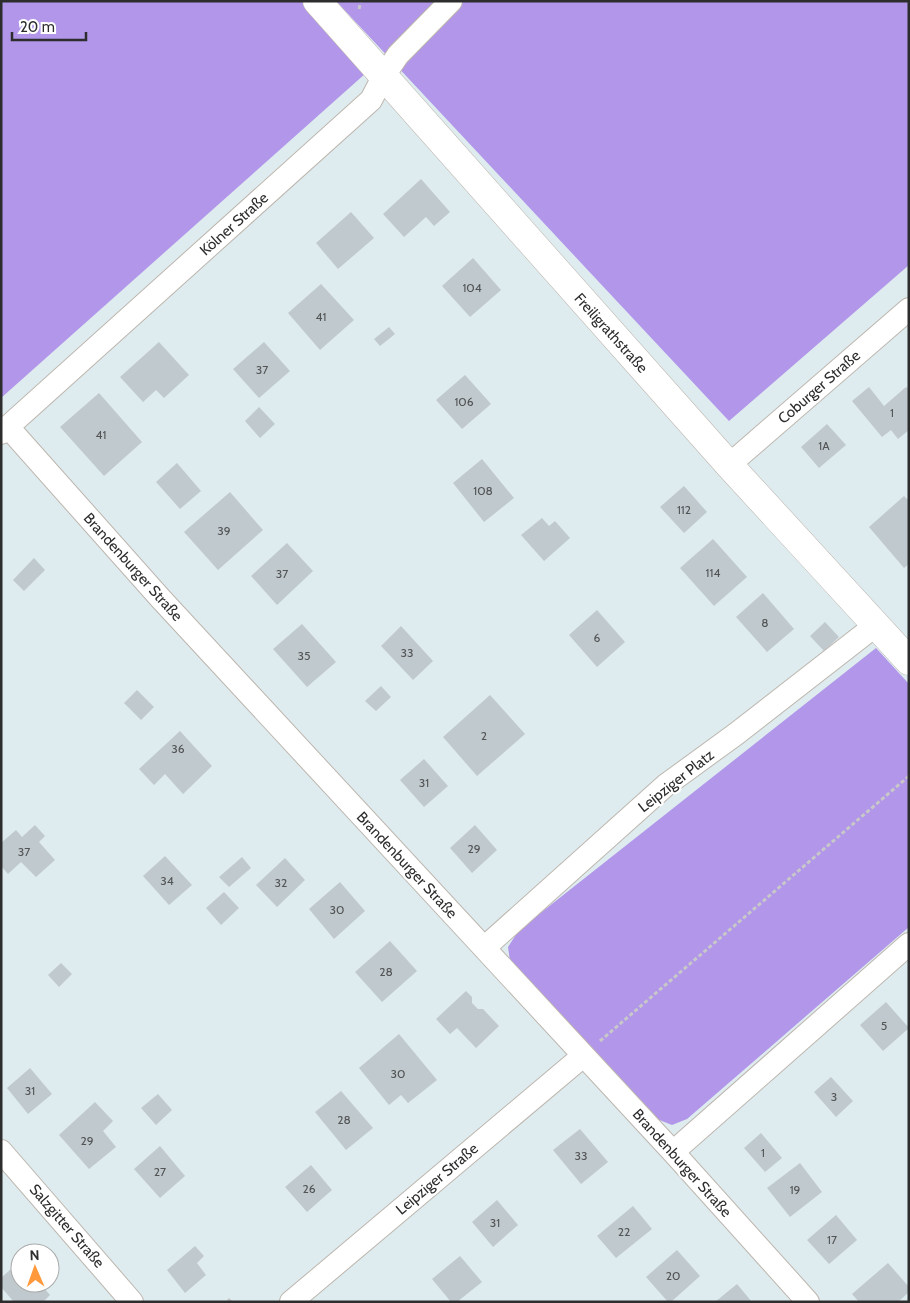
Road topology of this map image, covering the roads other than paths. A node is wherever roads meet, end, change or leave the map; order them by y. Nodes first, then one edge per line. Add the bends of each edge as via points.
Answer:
1 (317, 1) edge
2 (451, 1) edge
3 (383, 77) junction
4 (909, 309) edge
5 (5, 430) edge
6 (728, 465) junction
7 (876, 625) junction
8 (909, 661) edge
9 (909, 944) edge
10 (484, 948) junction
11 (583, 1056) junction
12 (1, 1151) edge
13 (673, 1152) junction
14 (132, 1302) edge
15 (291, 1302) edge
16 (808, 1302) edge

1 - 3 street, Freiligrathstraße
2 - 3 street, Kölner Straße via 398,55
3 - 5 street, Kölner Straße via 371,100
3 - 6 street, Freiligrathstraße
4 - 6 street, Coburger Straße
5 - 10 street, Brandenburger Straße
6 - 7 street, Freiligrathstraße
7 - 8 street, Freiligrathstraße
7 - 10 street, Leipziger Platz via 666,785
9 - 13 street
10 - 11 street, Brandenburger Straße
11 - 13 street, Brandenburger Straße
11 - 15 street, Leipziger Straße
12 - 14 street, Salzgitter Straße
13 - 16 street, Brandenburger Straße

